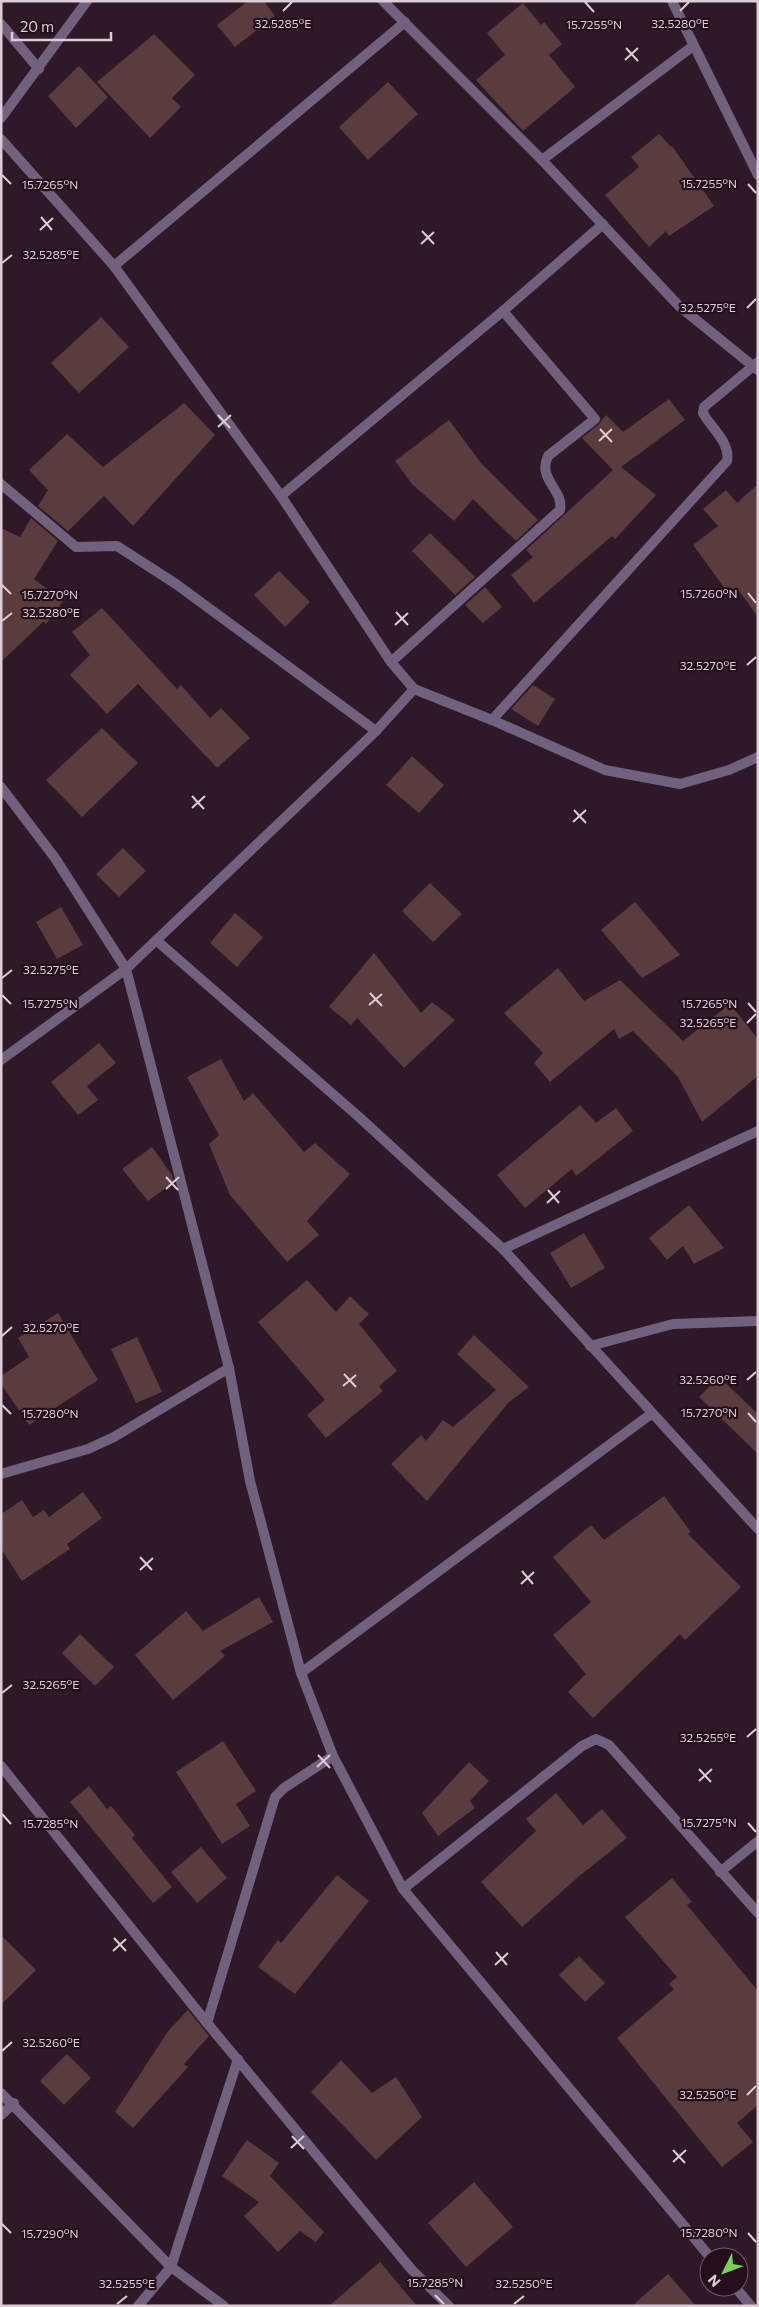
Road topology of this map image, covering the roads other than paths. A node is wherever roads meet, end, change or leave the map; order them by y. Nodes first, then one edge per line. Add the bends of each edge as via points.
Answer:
1 (87, 1) edge
2 (383, 1) edge
3 (672, 1) edge
4 (405, 22) junction
5 (1, 24) edge
6 (693, 46) junction
7 (39, 69) junction
8 (1, 118) edge
9 (1, 139) edge
10 (542, 160) junction
11 (758, 175) edge
12 (603, 224) junction
13 (114, 266) junction
14 (503, 311) junction
15 (757, 366) edge
16 (1, 484) edge
17 (282, 496) junction
18 (390, 662) junction
19 (414, 689) junction
20 (492, 720) junction
21 (376, 731) junction
22 (758, 757) edge
23 (1, 787) edge
24 (156, 940) junction
25 (126, 970) junction
26 (1, 1060) edge
27 (758, 1131) edge
28 (503, 1249) junction
29 (758, 1321) edge
30 (590, 1346) junction
31 (229, 1368) junction
32 (651, 1414) junction
33 (1, 1474) edge
34 (758, 1529) edge
35 (301, 1673) junction
36 (333, 1756) junction
37 (1, 1766) edge
38 (758, 1841) edge
39 (720, 1872) junction
40 (403, 1889) junction
41 (758, 1913) edge
42 (207, 2023) junction
43 (238, 2059) junction
44 (1, 2092) edge
45 (14, 2103) junction
46 (1, 2115) edge
47 (702, 2247) edge
48 (170, 2267) junction
49 (138, 2306) edge
50 (224, 2306) edge
51 (449, 2306) edge

1 - 7 street
2 - 4 street
3 - 6 street
4 - 10 street
4 - 13 street
5 - 7 street
6 - 10 street
6 - 11 street
7 - 8 street
9 - 13 street
10 - 12 street
12 - 14 street
12 - 15 street via 679,306
13 - 17 street
14 - 17 street
14 - 18 street via 595,419 548,456 544,471 562,504 560,510
15 - 20 street via 704,407 706,419 726,447 728,461
16 - 21 street via 76,547 117,546 176,584
17 - 18 street
18 - 19 street
19 - 20 street
19 - 21 street
20 - 22 street via 605,770 680,784 729,770
21 - 24 street
23 - 25 street via 56,858
24 - 25 street
24 - 28 street via 359,1117
25 - 26 street
25 - 31 street
27 - 28 street
28 - 30 street
29 - 30 street via 673,1324
30 - 32 street
31 - 33 street via 114,1437 88,1449
31 - 35 street via 250,1481
32 - 34 street
32 - 35 street
35 - 36 street
36 - 40 street
36 - 42 street via 275,1797
37 - 42 street
38 - 39 street
39 - 40 street via 609,1745 596,1739 582,1746
39 - 41 street
40 - 47 street
42 - 43 street
43 - 48 street
43 - 51 street via 412,2270
44 - 45 street
45 - 46 street
45 - 48 street
48 - 49 street
48 - 50 street

